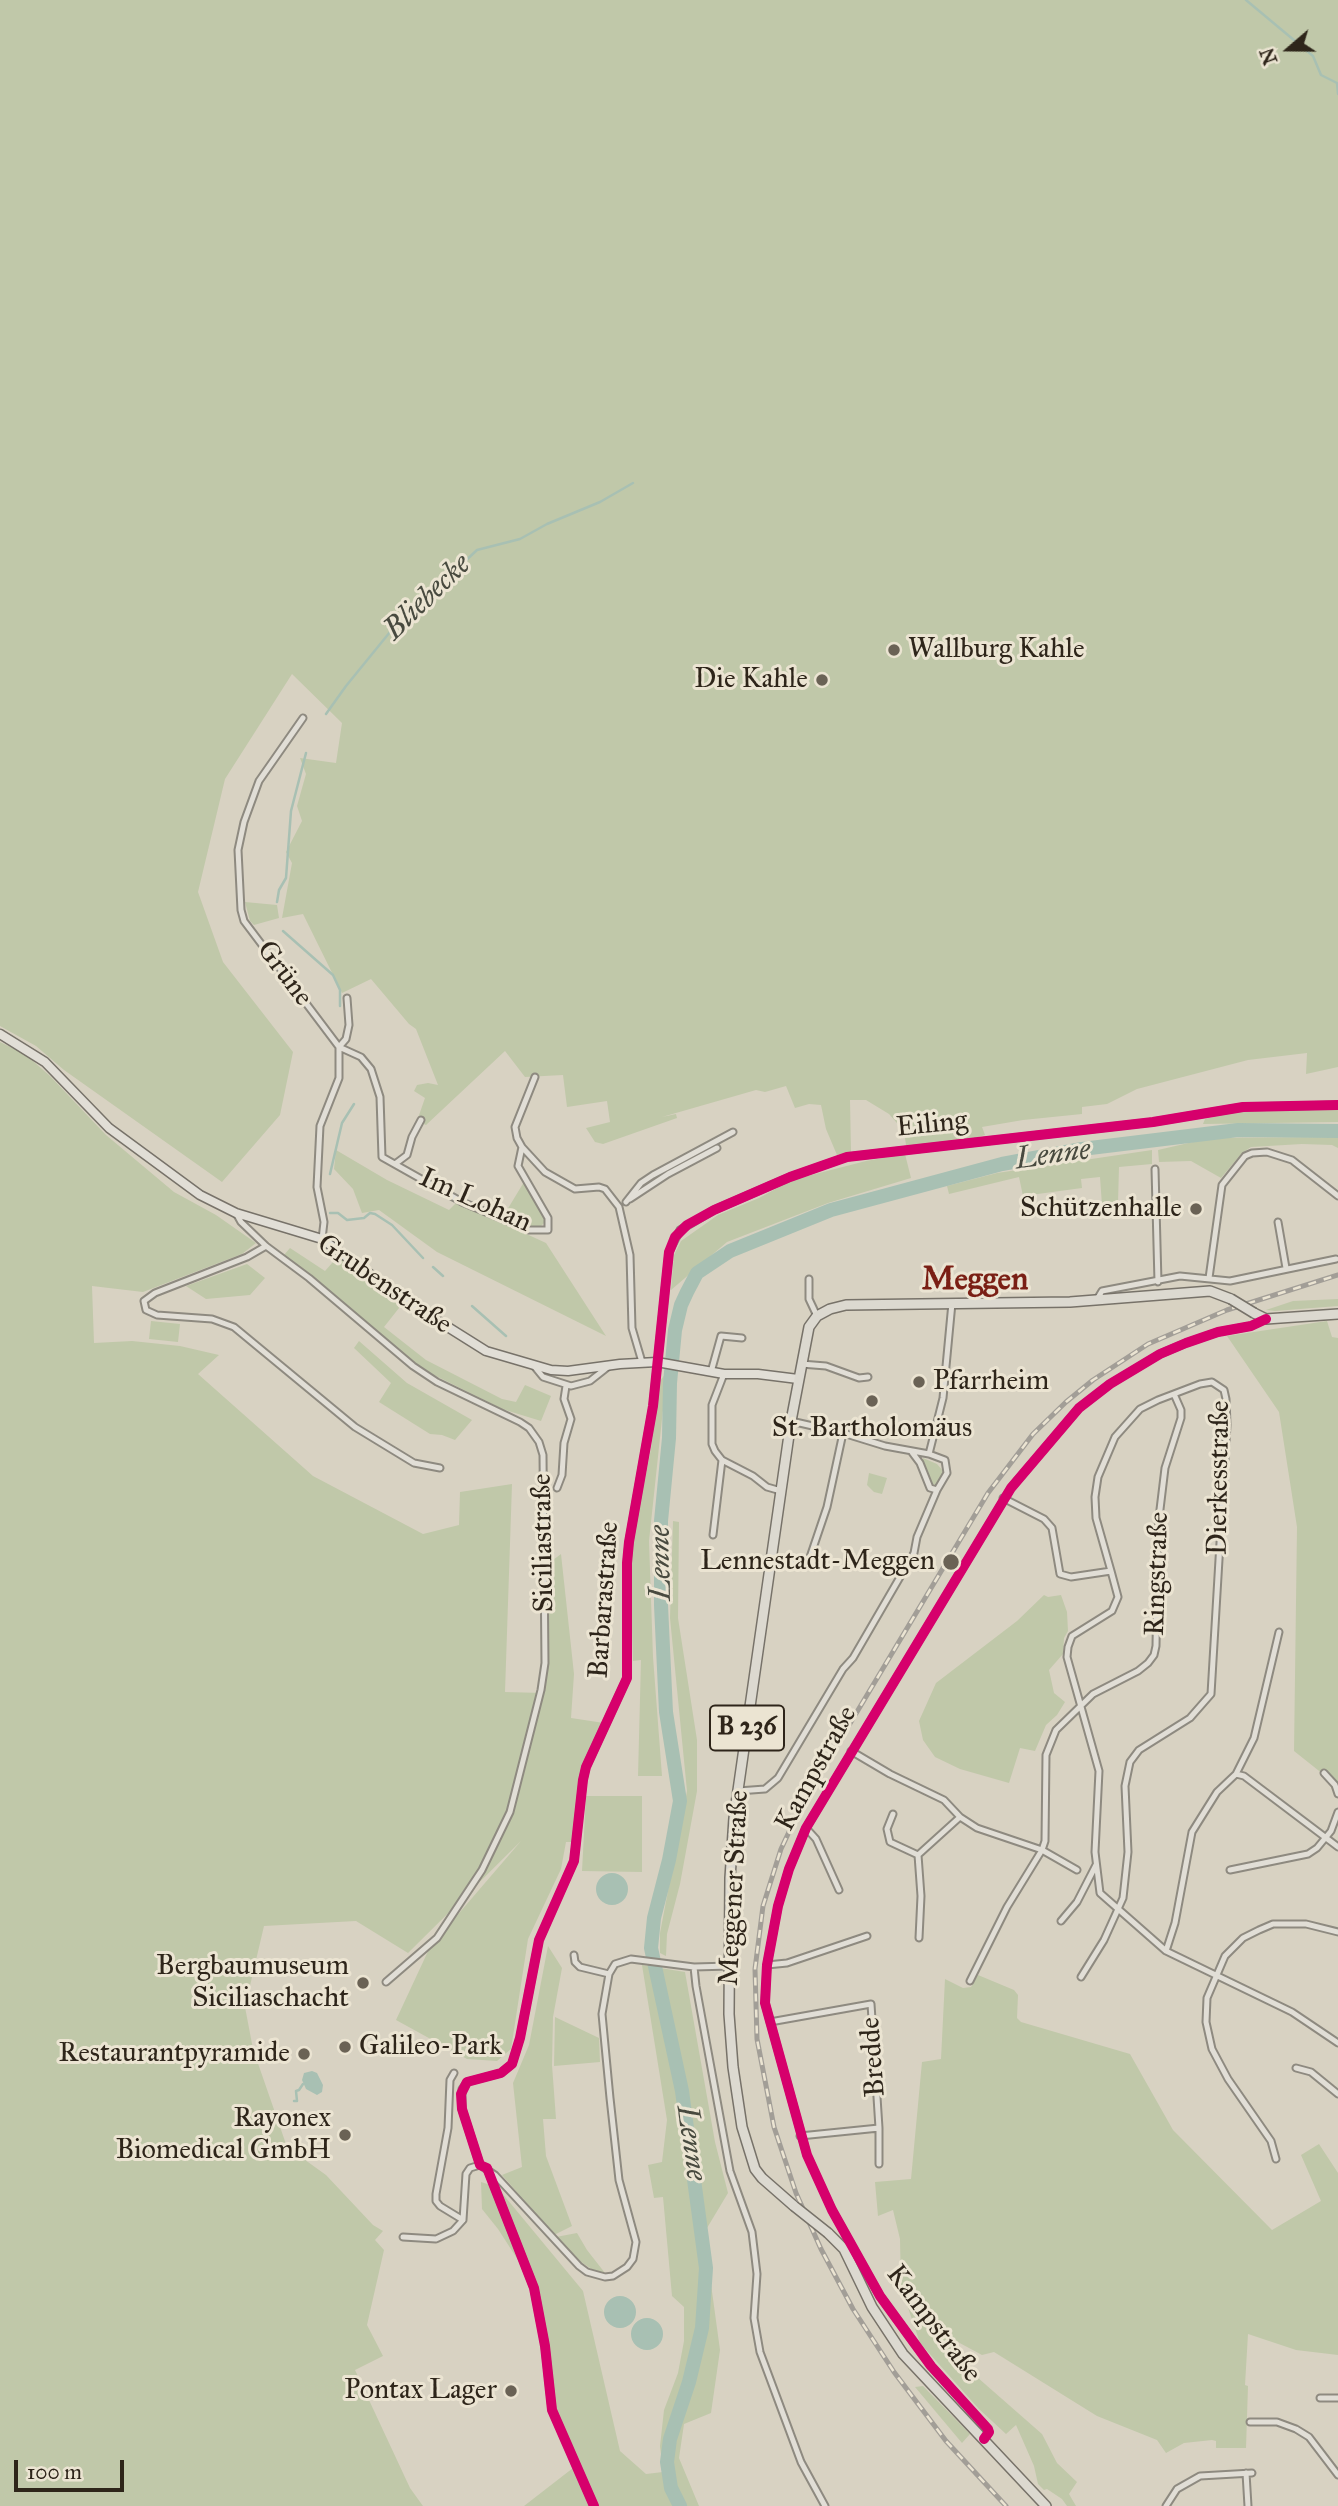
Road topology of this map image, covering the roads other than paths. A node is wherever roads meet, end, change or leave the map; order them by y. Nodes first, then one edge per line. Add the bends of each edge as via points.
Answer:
1 (303, 718) dead end
2 (346, 998) dead end
3 (0, 1034) edge
4 (339, 1047) junction
5 (535, 1077) dead end
6 (1338, 1105) edge
7 (421, 1120) dead end
8 (733, 1132) dead end
9 (522, 1147) junction
10 (717, 1148) dead end
11 (395, 1164) junction
12 (1155, 1168) dead end
13 (1338, 1196) edge
14 (626, 1202) junction
15 (619, 1207) junction
16 (236, 1213) junction
17 (1278, 1222) dead end
18 (322, 1239) junction
19 (266, 1246) junction
20 (1336, 1259) dead end
21 (1286, 1268) junction
22 (1209, 1278) junction
23 (809, 1279) dead end
24 (1158, 1282) junction
25 (1096, 1301) junction
26 (952, 1303) junction
27 (1338, 1314) edge
28 (817, 1316) junction
29 (1266, 1319) junction
30 (742, 1338) dead end
31 (642, 1362) junction
32 (658, 1363) junction
33 (802, 1364) junction
34 (612, 1365) junction
35 (534, 1366) junction
36 (711, 1372) junction
37 (724, 1374) junction
38 (868, 1377) dead end
39 (799, 1379) junction
40 (566, 1386) junction
41 (1174, 1394) junction
42 (791, 1421) junction
43 (844, 1433) junction
44 (911, 1451) junction
45 (929, 1454) junction
46 (722, 1460) junction
47 (440, 1468) dead end
48 (557, 1488) dead end
49 (937, 1490) junction
50 (782, 1491) junction
51 (1003, 1498) junction
52 (713, 1535) dead end
53 (771, 1560) junction
54 (1111, 1571) junction
55 (1279, 1632) dead end
56 (1081, 1706) junction
57 (851, 1751) junction
58 (1324, 1773) dead end
59 (1236, 1774) junction
60 (738, 1791) junction
61 (1338, 1794) edge
62 (1338, 1812) edge
63 (893, 1814) dead end
64 (960, 1817) junction
65 (806, 1828) junction
66 (1325, 1839) junction
67 (1338, 1847) edge
68 (1042, 1850) junction
69 (918, 1855) junction
70 (1096, 1865) junction
71 (1077, 1870) dead end
72 (1230, 1870) dead end
73 (839, 1890) dead end
74 (1117, 1909) junction
75 (1060, 1921) dead end
76 (1338, 1932) edge
77 (867, 1936) dead end
78 (919, 1938) dead end
79 (1166, 1951) junction
80 (573, 1955) dead end
81 (767, 1965) junction
82 (730, 1966) junction
83 (695, 1967) junction
84 (609, 1974) junction
85 (1216, 1975) junction
86 (1082, 1978) dead end
87 (970, 1981) dead end
88 (386, 1982) dead end
89 (770, 2022) junction
90 (1338, 2043) edge
91 (1296, 2068) dead end
92 (454, 2073) dead end
93 (1338, 2094) edge
94 (879, 2128) junction
95 (800, 2136) junction
96 (1276, 2159) dead end
97 (878, 2164) dead end
98 (480, 2165) junction
99 (487, 2168) junction
100 (463, 2220) junction
101 (403, 2237) dead end
102 (1320, 2398) dead end
103 (1338, 2398) edge
104 (1250, 2422) dead end
105 (984, 2439) junction
106 (1338, 2475) edge
107 (594, 2506) edge
108 (825, 2506) edge
109 (1046, 2506) edge
110 (1166, 2506) edge
111 (1248, 2506) edge

1 - 4 street, Grüne via 259,781 244,822 238,850 241,910 244,921
2 - 4 street via 349,1026
3 - 16 main road, Grubenstraße via 45,1062 132,1146 200,1195
4 - 11 street, Im Lohan via 361,1057 371,1069 380,1097 382,1157
4 - 18 street via 339,1078 320,1126 317,1186 324,1222
5 - 9 street via 515,1127
6 - 32 street, Eiling via 1243,1107 1163,1121 862,1155 790,1177 700,1217 675,1237 669,1252
7 - 11 street, Im Lohan via 407,1155
8 - 14 street via 653,1175
9 - 11 street, Im Lohan via 518,1166 548,1218 548,1230 529,1230 462,1202
9 - 15 street via 561,1182 575,1189 605,1189
10 - 14 street
12 - 24 street
13 - 22 street via 1292,1160 1267,1152 1245,1156 1222,1185
14 - 15 street
15 - 31 street via 630,1255 632,1328
16 - 18 main road, Grubenstraße
16 - 19 street, Siciliastraße
17 - 21 street
18 - 35 main road, Grubenstraße via 451,1331 486,1350
19 - 47 street via 155,1293 144,1301 146,1310 212,1319 234,1327 355,1427 414,1463
19 - 88 street, Siciliastraße via 425,1375 529,1428 543,1455 545,1663 510,1812 488,1860 437,1938
20 - 21 street
21 - 22 street via 1230,1281
22 - 24 street via 1180,1276
23 - 28 street via 809,1299
24 - 25 street via 1102,1291
25 - 26 main road
25 - 29 main road, bridge via 1210,1291
26 - 28 main road via 846,1306
26 - 45 street via 943,1398
27 - 29 main road
28 - 33 main road, Meggener Straße / B 236 via 809,1327
29 - 51 street, Kampstraße via 1186,1343 1110,1384 1079,1408
30 - 36 street via 722,1336
31 - 32 main road, Grubenstraße
31 - 34 main road, Grubenstraße
32 - 36 main road, Grubenstraße
32 - 98 street, Barbarastraße via 626,1563 627,1678 586,1767 574,1861 539,1940 512,2064 501,2073 467,2082 462,2089 462,2109
33 - 38 street
33 - 39 main road, Meggener Straße / B 236
34 - 35 main road, Grubenstraße via 568,1371
34 - 40 street, Grubenstraße via 590,1381
35 - 40 street, Grubenstraße via 543,1377
36 - 37 main road, Grubenstraße
37 - 39 main road, Grubenstraße
37 - 46 street via 712,1405 712,1444
39 - 42 main road, Meggener Straße / B 236
40 - 48 street via 564,1399 571,1424
41 - 54 street, Dierkesstraße via 1140,1409 1125,1423 1098,1477 1096,1518
41 - 56 street, Ringstraße via 1181,1418 1165,1468 1158,1526 1154,1655 1148,1664 1107,1684
41 - 74 street, Dierkesstraße via 1212,1382 1224,1390 1226,1399 1211,1694 1190,1718 1139,1750 1130,1762 1125,1786 1126,1877
42 - 43 street
42 - 50 main road, Meggener Straße / B 236
43 - 44 street
43 - 53 street via 807,1566
44 - 45 street
44 - 49 street via 930,1488
45 - 49 street via 945,1460 948,1467
46 - 50 street
46 - 52 street
49 - 60 street via 914,1553 778,1778 765,1789
50 - 53 main road, Meggener Straße / B 236
51 - 54 street via 1052,1528 1060,1574 1070,1577
51 - 57 street, Kampstraße
53 - 60 main road, Meggener Straße / B 236
54 - 56 street, Dierkesstraße via 1118,1597 1112,1611 1069,1641 1067,1657
55 - 59 street via 1254,1738
56 - 68 street, Ringstraße via 1056,1730 1046,1755
56 - 70 street via 1099,1771
57 - 64 street via 944,1800
57 - 65 street, Kampstraße
58 - 61 street
59 - 66 street
59 - 79 street via 1217,1792 1192,1832
60 - 82 main road, Meggener Straße / B 236 via 730,1861
62 - 66 street
63 - 69 street via 887,1829 890,1842
64 - 68 street via 977,1828
64 - 69 street
65 - 73 street via 816,1839
65 - 81 street, Kampstraße via 778,1906
66 - 67 street
66 - 72 street via 1308,1854
68 - 71 street
68 - 87 street, Ringstraße
69 - 78 street
70 - 74 street via 1100,1893
70 - 75 street via 1077,1902
74 - 79 street
74 - 86 street
76 - 85 street via 1306,1924 1266,1926 1233,1946
77 - 81 street
79 - 85 street
80 - 84 street via 580,1967
81 - 89 street, Kampstraße via 765,2003
82 - 83 street
82 - 105 main road, Meggener Straße / B 236, bridge via 733,2067 752,2162 762,2178 844,2249 872,2307 903,2354
83 - 84 street via 640,1959 620,1961
83 - 108 street via 730,2171 752,2232 757,2274 754,2318 760,2353 801,2462
84 - 99 street via 602,2014 619,2180 636,2242 633,2259 613,2276 587,2272
85 - 90 street via 1292,2012
85 - 96 street via 1205,2011 1212,2049 1228,2080 1272,2141
89 - 94 street, Bredde via 871,2004
89 - 95 street, Kampstraße
91 - 93 street via 1311,2073
92 - 100 street via 436,2201
94 - 95 street, Bredde
94 - 97 street, Bredde
95 - 105 street, Kampstraße via 832,2210 880,2296 931,2366 988,2429
98 - 99 street
98 - 100 street via 466,2174
99 - 107 street via 534,2288 554,2416
100 - 101 street via 436,2239
102 - 103 street
104 - 106 street via 1277,2422 1310,2437
105 - 109 main road, Meggener Straße / B 236
110 - 111 street via 1177,2489 1200,2476 1249,2473

